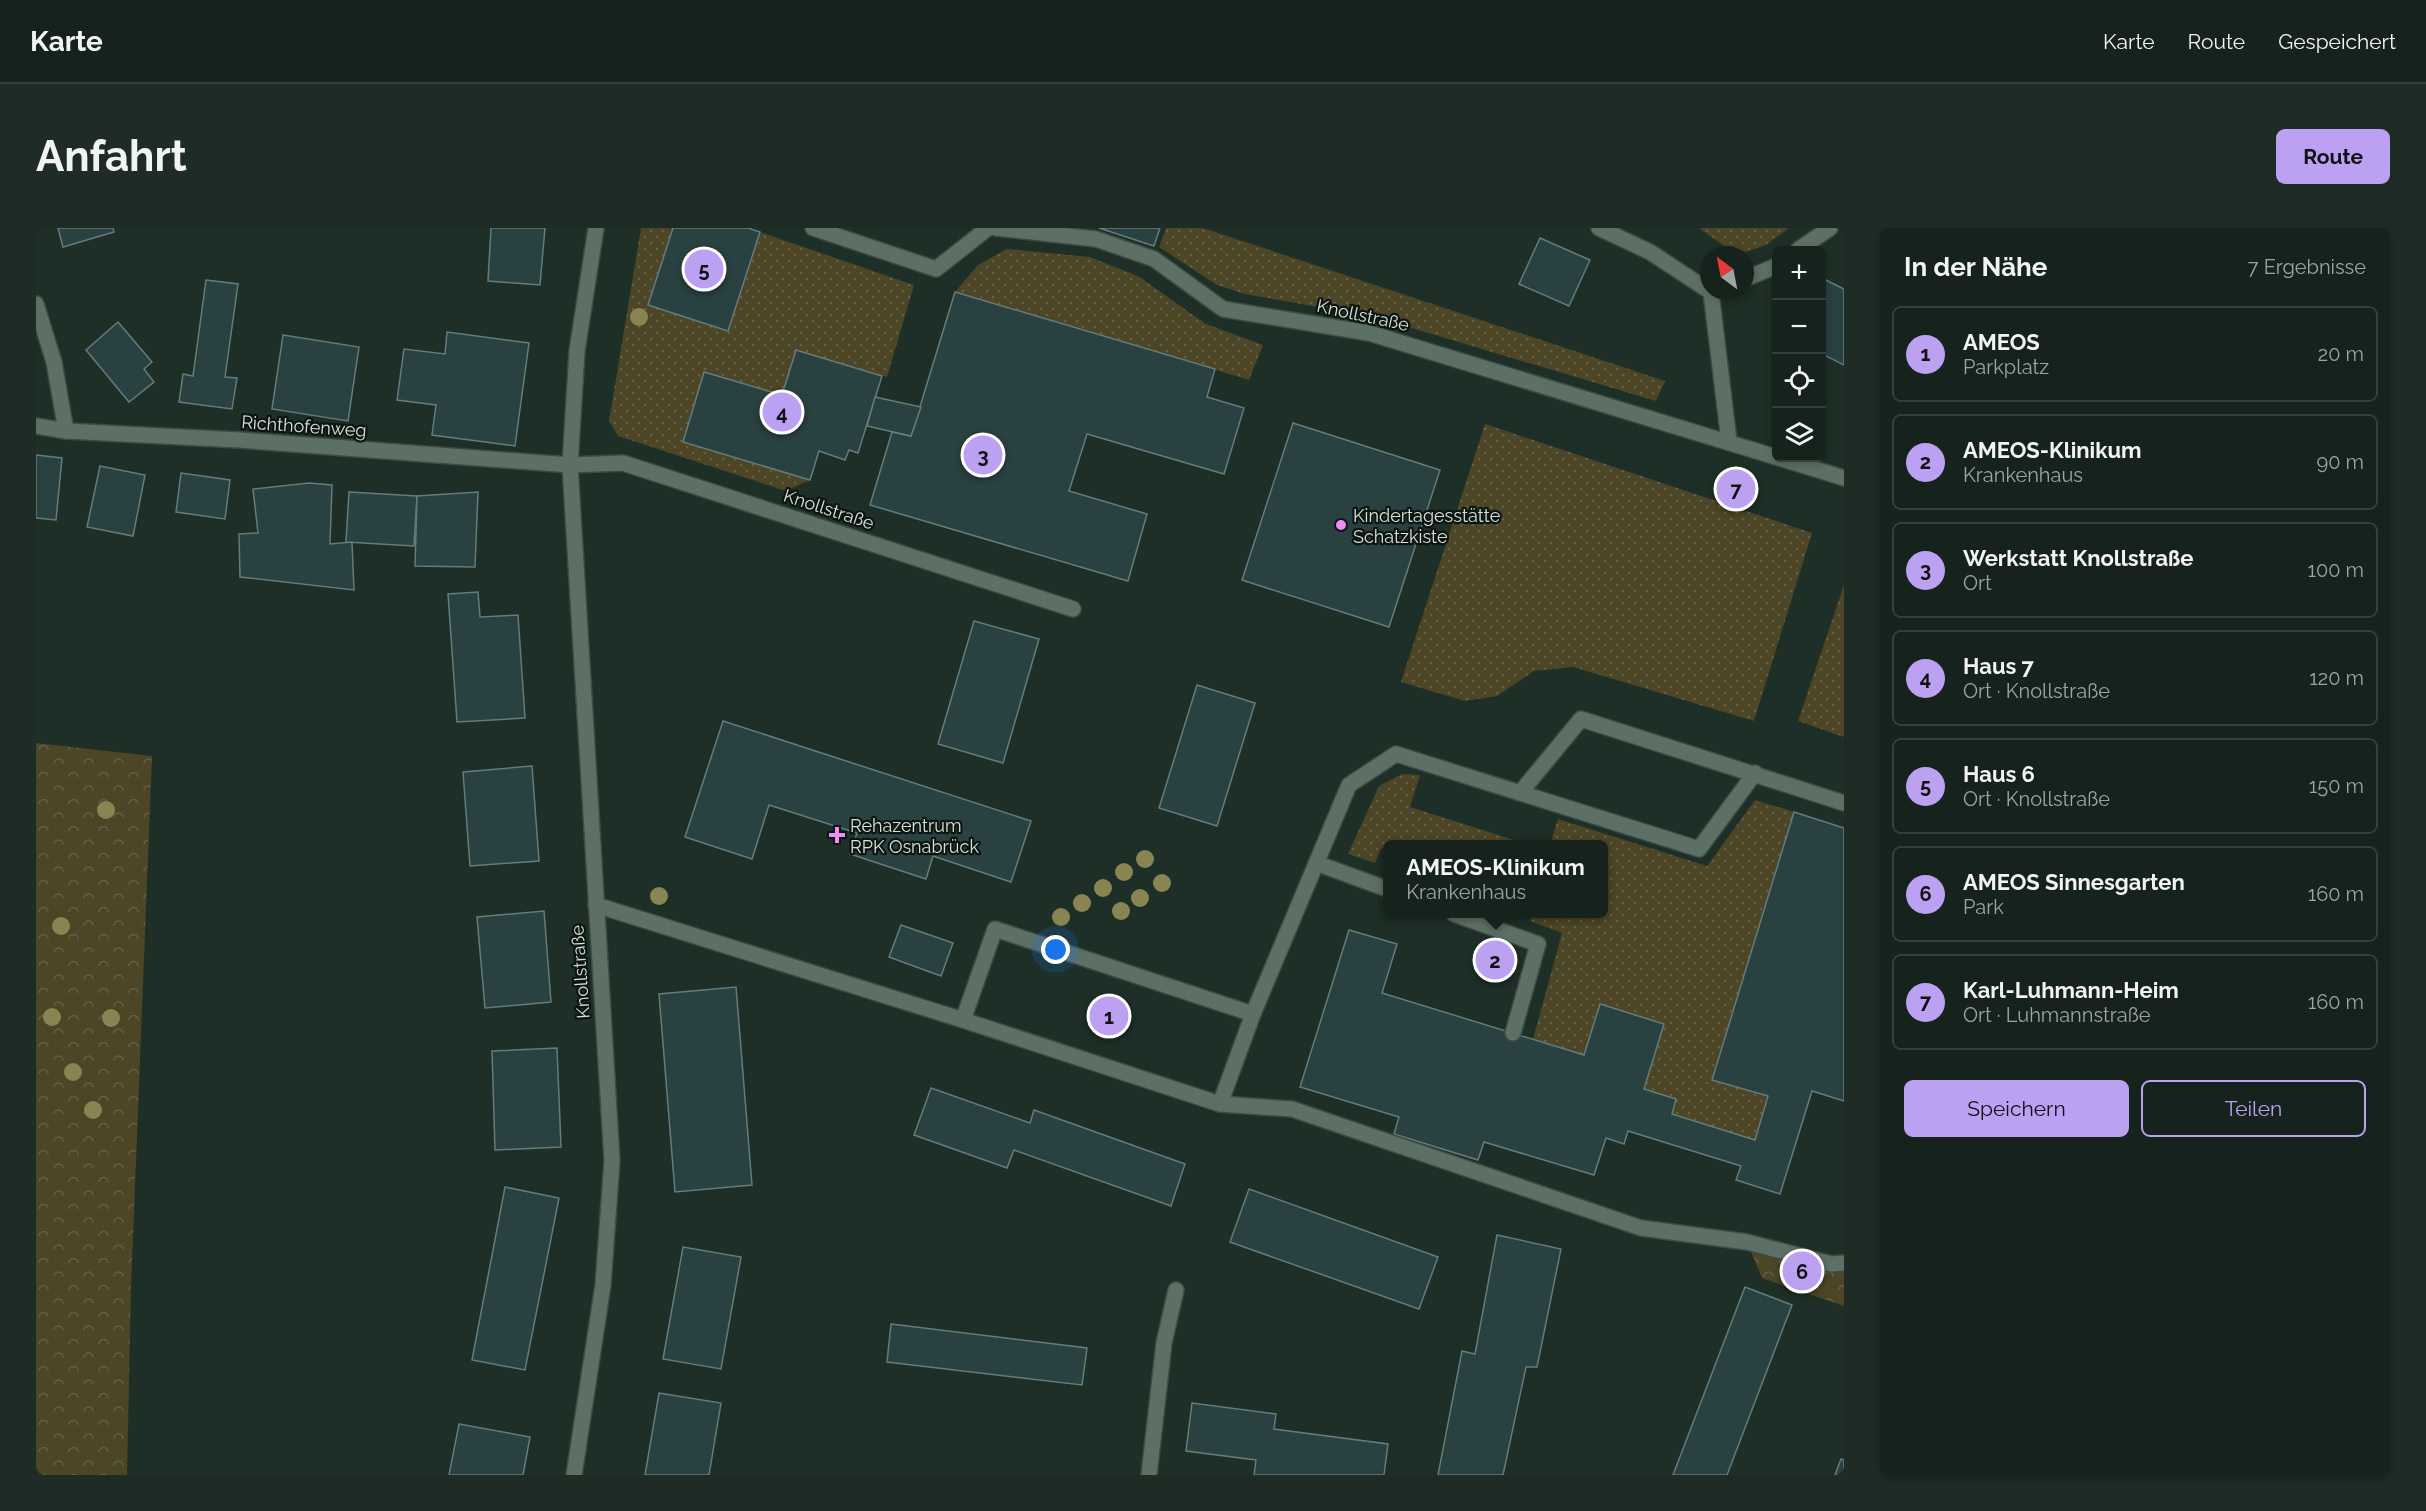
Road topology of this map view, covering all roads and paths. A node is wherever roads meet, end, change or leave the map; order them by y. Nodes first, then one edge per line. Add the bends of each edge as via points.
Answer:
1 (596, 228) edge
2 (813, 228) edge
3 (988, 228) edge
4 (996, 228) edge
5 (1599, 228) edge
6 (1830, 228) edge
7 (1804, 246) edge
8 (1772, 268) edge
9 (1754, 275) edge
10 (1700, 284) edge
11 (1713, 300) edge
12 (36, 304) edge
13 (36, 426) edge
14 (66, 431) junction
15 (1729, 441) junction
16 (1772, 455) edge
17 (1794, 462) edge
18 (570, 465) junction
19 (1844, 478) edge
20 (1073, 609) dead end
21 (1755, 773) junction
22 (1520, 793) junction
23 (1844, 803) edge
24 (1316, 863) junction
25 (1383, 888) edge
26 (596, 905) junction
27 (1465, 918) edge
28 (1253, 1014) junction
29 (963, 1020) junction
30 (1513, 1033) dead end
31 (1220, 1104) junction
32 (1844, 1263) edge
33 (1176, 1290) dead end
34 (574, 1475) edge
35 (1149, 1475) edge

1 - 18 street, Knollstraße via 577,351
2 - 3 street via 936,269
4 - 15 street, Knollstraße via 1096,239 1154,259 1223,309 1370,333
5 - 10 street via 1650,252
6 - 7 street
8 - 9 street
11 - 15 street
12 - 14 street via 54,362
13 - 14 street, Richthofenweg
14 - 18 street, Richthofenweg
15 - 16 street, Knollstraße
17 - 19 street, Knollstraße
18 - 20 street, Knollstraße via 623,463
18 - 26 street, Knollstraße
21 - 22 street via 1581,718
21 - 22 street via 1699,849
21 - 23 street
22 - 24 street via 1396,754 1349,785
24 - 25 street
24 - 28 street
26 - 29 street
26 - 34 street, Knollstraße via 612,1161 603,1285
27 - 30 street via 1538,944
28 - 29 street via 995,929
28 - 31 street
29 - 31 street
31 - 32 street via 1292,1109 1641,1228 1747,1242 1831,1264
33 - 35 street via 1164,1343

